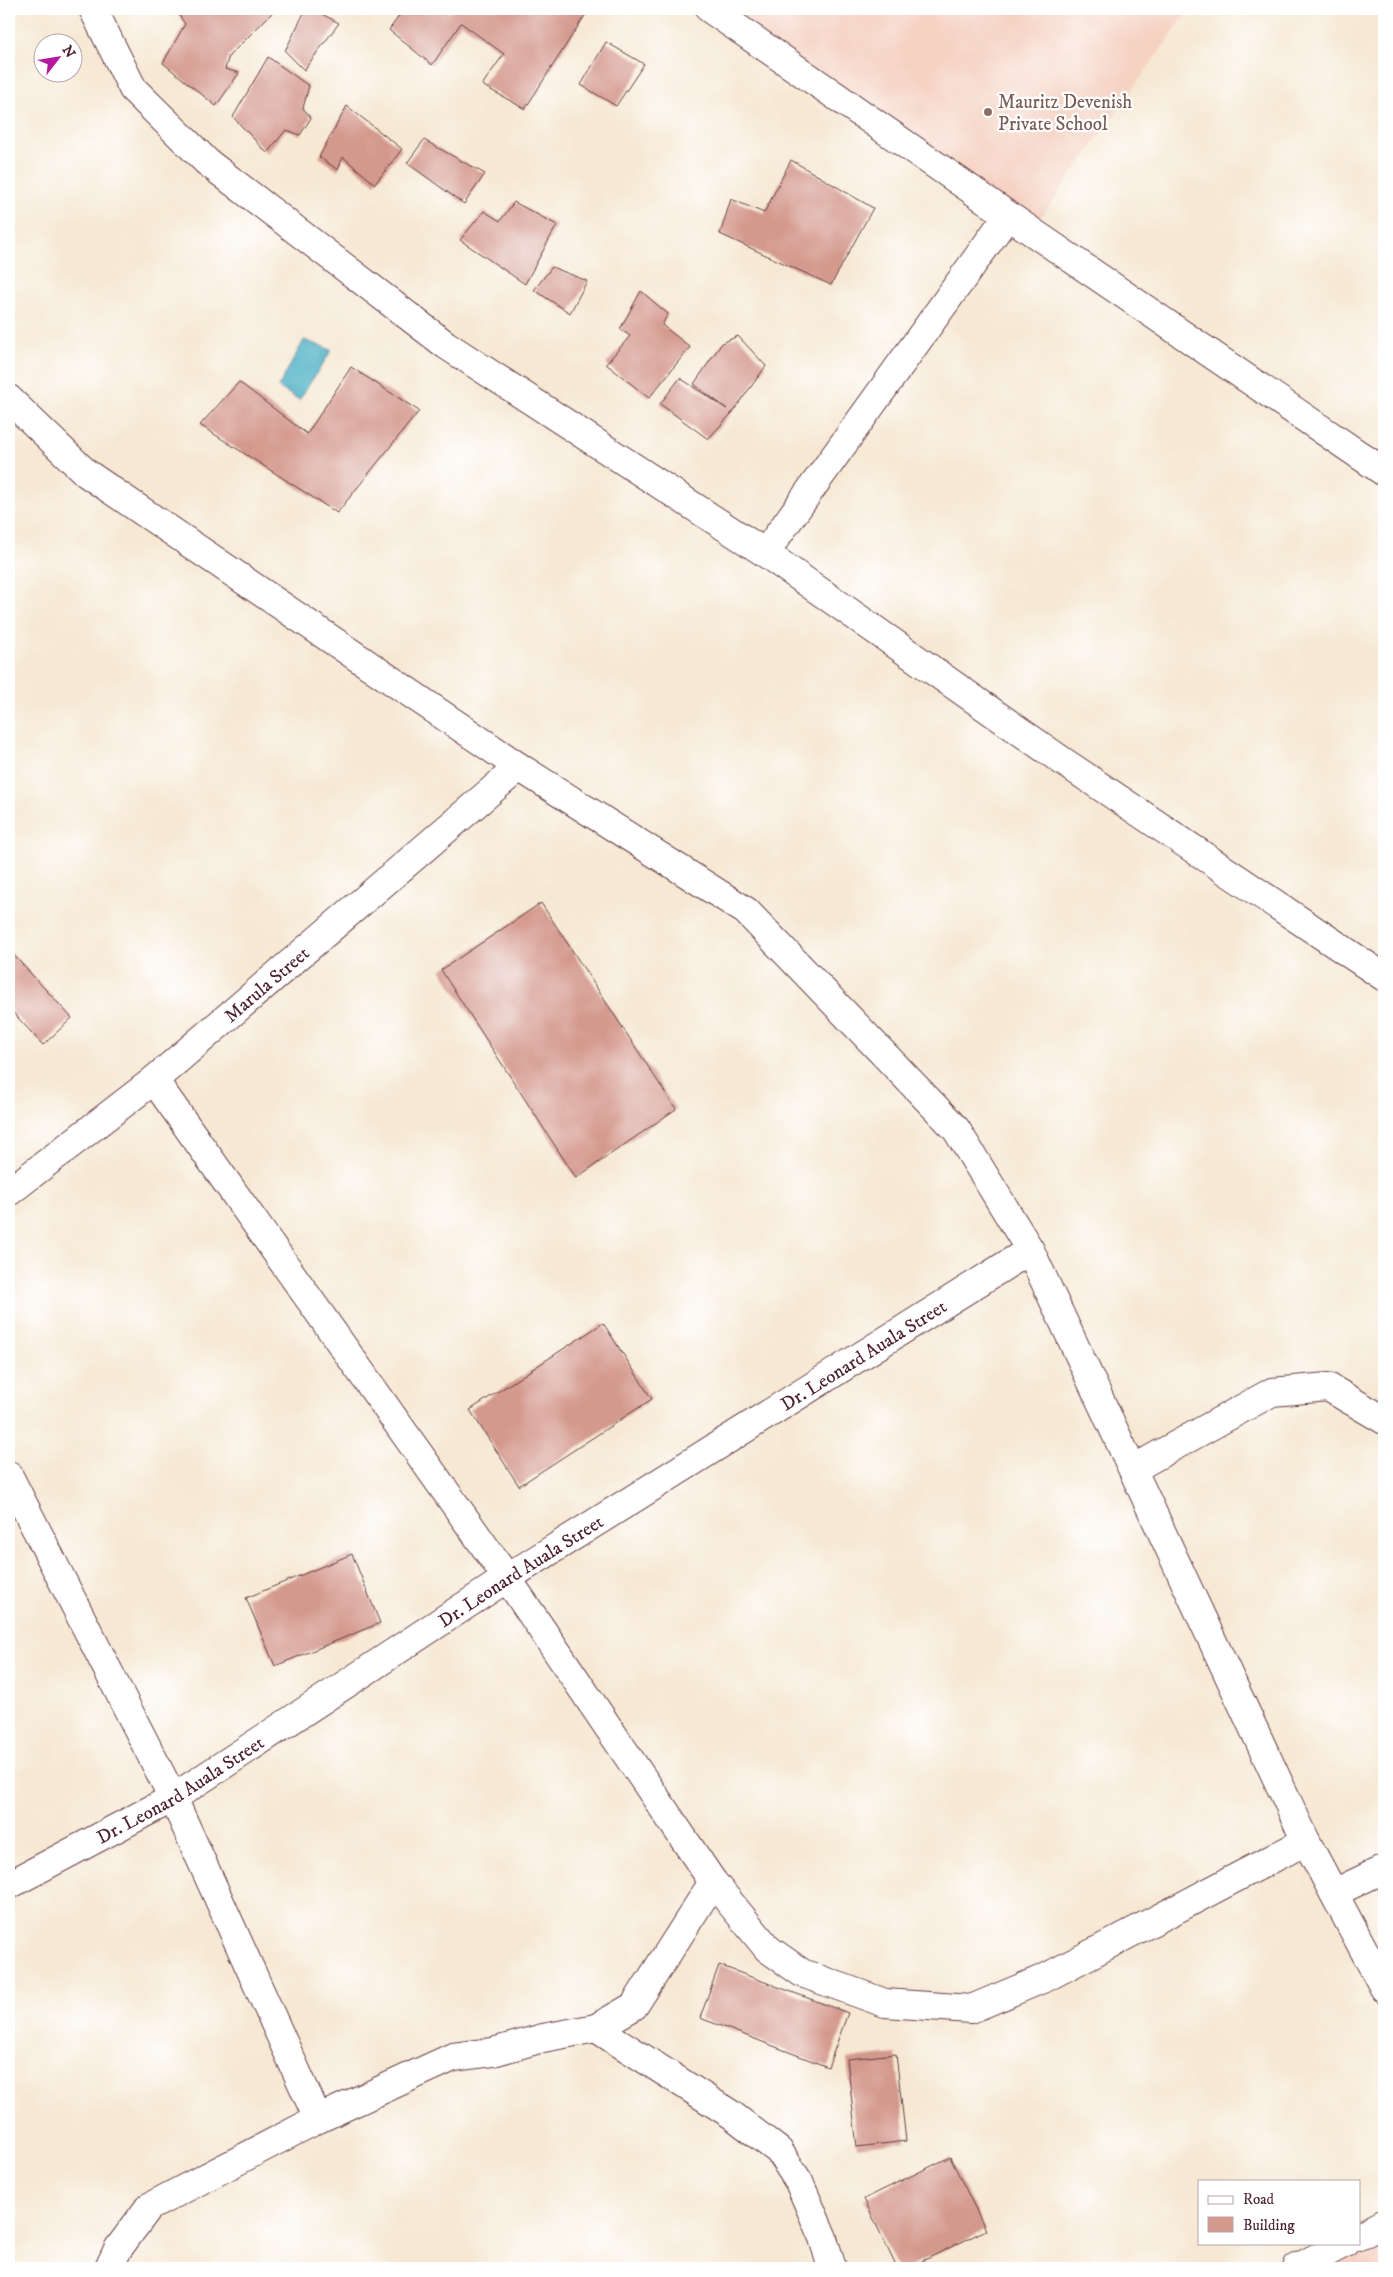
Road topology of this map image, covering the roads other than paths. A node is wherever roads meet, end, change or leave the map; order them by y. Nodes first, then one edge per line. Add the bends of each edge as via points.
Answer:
1 (93, 9) edge
2 (710, 9) edge
3 (1008, 215) junction
4 (9, 400) edge
5 (1384, 472) edge
6 (765, 553) junction
7 (519, 768) junction
8 (1384, 977) edge
9 (154, 1080) junction
10 (9, 1192) edge
11 (1030, 1250) junction
12 (1384, 1420) edge
13 (1133, 1469) junction
14 (9, 1476) edge
15 (508, 1578) junction
16 (173, 1798) junction
17 (1306, 1841) junction
18 (1384, 1869) edge
19 (713, 1882) junction
20 (9, 1885) edge
21 (1334, 1894) junction
22 (1384, 1988) edge
23 (596, 2028) junction
24 (318, 2119) junction
25 (1384, 2222) edge
26 (1360, 2235) edge
27 (1343, 2244) edge
28 (109, 2268) edge
29 (832, 2268) edge
30 (1297, 2268) edge

1 - 6 street via 133,89 207,162 446,345
2 - 3 street
3 - 5 street
3 - 6 street
4 - 7 street via 86,473
6 - 8 street via 1061,760
7 - 9 street, Marula Street
7 - 11 street via 746,911 956,1129
9 - 10 street, Marula Street
9 - 15 street
11 - 13 street
11 - 15 street, Dr. Leonard Auala Street
12 - 13 street via 1328,1387 1272,1392
13 - 17 street
14 - 16 street
15 - 16 street, Dr. Leonard Auala Street
15 - 19 street
16 - 20 street, Dr. Leonard Auala Street
16 - 24 street
17 - 19 street via 1047,1977 971,2009 885,2003 802,1973 768,1949
17 - 21 street
18 - 21 street
19 - 23 street via 634,2006
21 - 22 street
23 - 24 street via 542,2038 493,2052 453,2056
23 - 29 street via 732,2115 779,2151 799,2182
24 - 28 street via 149,2207 118,2249
25 - 26 street
27 - 30 street

